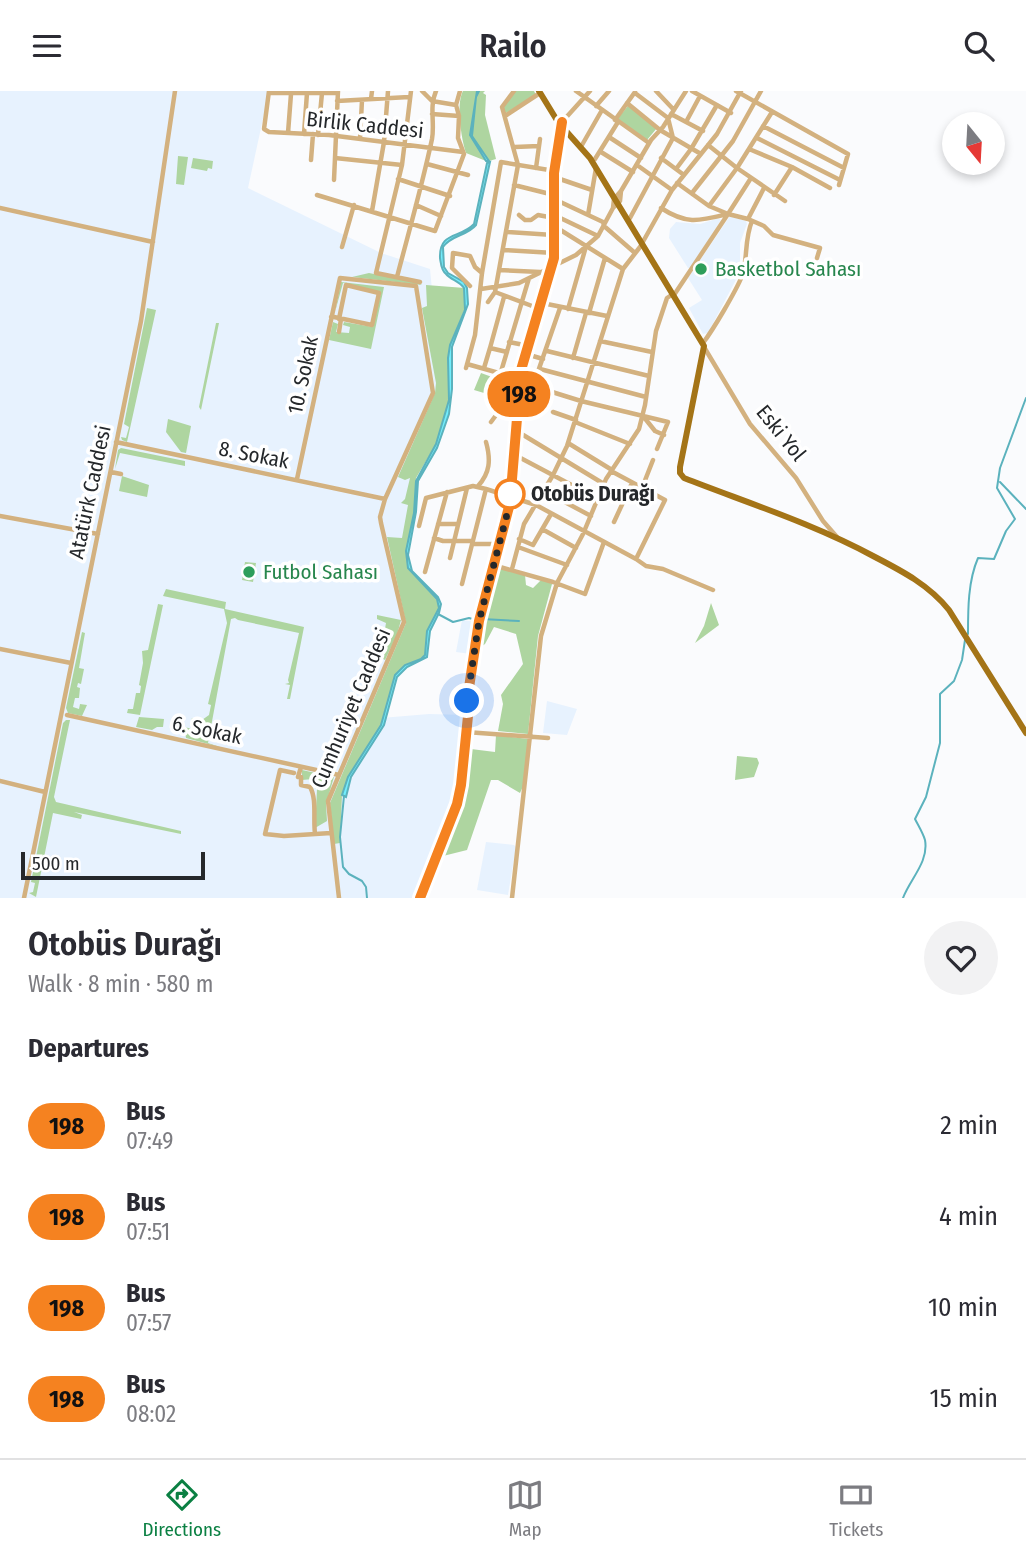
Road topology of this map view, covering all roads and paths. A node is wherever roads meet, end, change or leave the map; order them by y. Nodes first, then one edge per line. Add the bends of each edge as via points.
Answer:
1 (175, 91) edge
2 (352, 91) edge
3 (372, 91) edge
4 (388, 91) edge
5 (422, 91) edge
6 (436, 91) edge
7 (460, 91) edge
8 (514, 91) edge
9 (576, 91) edge
10 (590, 91) edge
11 (609, 91) edge
12 (656, 91) edge
13 (686, 91) edge
14 (692, 91) edge
15 (761, 91) edge
16 (269, 92) edge
17 (314, 92) edge
18 (338, 92) edge
19 (542, 92) edge
20 (635, 92) edge
21 (739, 92) edge
22 (307, 93) junction
23 (322, 93) junction
24 (291, 94) junction
25 (410, 94) edge
26 (701, 96) junction
27 (585, 98) junction
28 (387, 99) junction
29 (362, 100) junction
30 (371, 100) junction
31 (337, 101) junction
32 (351, 101) junction
33 (432, 101) junction
34 (627, 103) junction
35 (754, 103) junction
36 (456, 105) junction
37 (717, 105) junction
38 (599, 108) junction
39 (772, 111) junction
40 (731, 113) junction
41 (432, 114) junction
42 (671, 114) junction
43 (460, 116) junction
44 (505, 116) junction
45 (617, 121) junction
46 (686, 122) junction
47 (562, 124) junction
48 (763, 126) junction
49 (660, 130) junction
50 (702, 131) junction
51 (288, 133) junction
52 (304, 134) junction
53 (315, 134) junction
54 (337, 136) junction
55 (609, 137) junction
56 (673, 138) junction
57 (756, 138) junction
58 (360, 139) junction
59 (540, 139) dead end
60 (384, 142) junction
61 (649, 143) junction
62 (406, 144) junction
63 (582, 145) junction
64 (708, 145) junction
65 (539, 146) junction
66 (429, 147) junction
67 (515, 147) junction
68 (691, 149) junction
69 (749, 149) junction
70 (463, 152) junction
71 (601, 152) junction
72 (701, 155) junction
73 (722, 156) junction
74 (335, 157) junction
75 (641, 158) junction
76 (595, 159) junction
77 (661, 159) junction
78 (312, 160) dead end
79 (379, 162) junction
80 (427, 164) junction
81 (402, 165) junction
82 (518, 165) junction
83 (637, 165) junction
84 (792, 167) junction
85 (536, 168) junction
86 (596, 168) junction
87 (737, 168) junction
88 (844, 168) junction
89 (676, 169) junction
90 (633, 171) junction
91 (459, 173) junction
92 (554, 174) junction
93 (468, 175) dead end
94 (684, 175) junction
95 (652, 176) junction
96 (751, 178) junction
97 (398, 179) junction
98 (334, 180) dead end
99 (677, 183) junction
100 (421, 185) junction
101 (514, 185) junction
102 (764, 188) junction
103 (830, 188) dead end
104 (592, 190) junction
105 (672, 190) junction
106 (691, 193) junction
107 (317, 195) dead end
108 (774, 195) junction
109 (450, 196) junction
110 (554, 197) junction
111 (617, 200) junction
112 (785, 201) dead end
113 (354, 205) junction
114 (416, 205) junction
115 (709, 206) junction
116 (0, 208) edge
117 (661, 208) junction
118 (372, 212) junction
119 (728, 214) junction
120 (519, 215) dead end
121 (587, 215) junction
122 (441, 216) junction
123 (390, 217) junction
124 (554, 217) junction
125 (630, 218) junction
126 (750, 220) junction
127 (411, 223) junction
128 (554, 226) junction
129 (604, 226) junction
130 (508, 232) junction
131 (553, 235) junction
132 (598, 236) junction
133 (153, 242) junction
134 (642, 242) junction
135 (342, 247) dead end
136 (586, 247) junction
137 (504, 250) junction
138 (554, 253) junction
139 (635, 253) junction
140 (605, 258) junction
141 (817, 258) dead end
142 (552, 266) junction
143 (623, 269) junction
144 (499, 270) junction
145 (541, 272) junction
146 (482, 273) junction
147 (397, 277) dead end
148 (340, 278) joint
149 (528, 278) junction
150 (419, 282) dead end
151 (470, 286) dead end
152 (481, 289) junction
153 (495, 289) junction
154 (674, 294) junction
155 (504, 297) junction
156 (488, 302) dead end
157 (542, 303) junction
158 (522, 304) junction
159 (560, 307) junction
160 (540, 309) junction
161 (568, 309) junction
162 (587, 313) junction
163 (607, 316) junction
164 (331, 317) junction
165 (340, 319) junction
166 (338, 332) dead end
167 (600, 341) junction
168 (509, 342) junction
169 (703, 345) junction
170 (528, 346) junction
171 (490, 348) junction
172 (547, 351) junction
173 (507, 352) junction
174 (652, 352) junction
175 (526, 354) junction
176 (573, 358) junction
177 (543, 359) junction
178 (593, 364) junction
179 (484, 368) junction
180 (540, 369) junction
181 (500, 375) junction
182 (649, 376) junction
183 (520, 380) junction
184 (587, 383) junction
185 (533, 386) junction
186 (646, 397) junction
187 (518, 401) junction
188 (581, 401) junction
189 (553, 412) dead end
190 (643, 415) junction
191 (575, 421) junction
192 (491, 422) dead end
193 (515, 430) junction
194 (664, 435) junction
195 (116, 442) junction
196 (486, 442) dead end
197 (568, 443) junction
198 (630, 444) junction
199 (657, 449) dead end
200 (513, 454) junction
201 (561, 458) junction
202 (653, 460) dead end
203 (611, 471) junction
204 (111, 472) junction
205 (121, 474) dead end
206 (554, 475) junction
207 (296, 479) junction
208 (632, 483) junction
209 (604, 484) junction
210 (467, 487) junction
211 (477, 487) junction
212 (642, 488) junction
213 (486, 489) junction
214 (544, 491) junction
215 (447, 492) junction
216 (510, 497) junction
217 (385, 499) junction
218 (598, 499) junction
219 (536, 505) junction
220 (551, 514) junction
221 (0, 516) edge
222 (591, 516) junction
223 (614, 522) dead end
224 (438, 524) junction
225 (457, 524) junction
226 (419, 526) dead end
227 (542, 529) junction
228 (584, 532) junction
229 (98, 534) junction
230 (838, 537) junction
231 (434, 538) junction
232 (520, 539) junction
233 (454, 542) junction
234 (604, 542) junction
235 (472, 543) junction
236 (499, 544) junction
237 (517, 547) junction
238 (576, 548) junction
239 (450, 558) dead end
240 (636, 559) junction
241 (494, 565) junction
242 (567, 565) junction
243 (512, 569) junction
244 (425, 572) dead end
245 (557, 583) junction
246 (463, 584) dead end
247 (713, 590) dead end
248 (0, 649) edge
249 (72, 663) junction
250 (62, 708) junction
251 (67, 715) junction
252 (60, 720) junction
253 (466, 731) junction
254 (1026, 733) edge
255 (531, 736) junction
256 (548, 738) dead end
257 (301, 767) junction
258 (294, 773) dead end
259 (339, 775) junction
260 (0, 781) edge
261 (45, 792) junction
262 (331, 833) junction
263 (315, 834) junction
264 (26, 896) edge
265 (339, 898) edge
266 (420, 898) edge
267 (512, 898) edge

1 - 133 street, Atatürk Caddesi
2 - 32 street
3 - 30 street
4 - 28 street
5 - 33 street
6 - 33 street
7 - 36 street
8 - 44 street via 502,104
9 - 27 street
10 - 27 street
11 - 38 street
12 - 42 street
13 - 42 street
14 - 26 street
15 - 35 street
16 - 24 street
16 - 51 street, Birlik Caddesi via 264,129
17 - 22 street
17 - 23 street
18 - 23 street
18 - 31 street
19 - 44 street
19 - 47 main road
20 - 34 street
20 - 42 street
21 - 35 street
21 - 40 street
22 - 24 street
22 - 52 street
23 - 53 street
24 - 51 street
25 - 28 street
25 - 62 street
26 - 37 street
26 - 46 street
27 - 38 street
27 - 47 street
28 - 30 street
28 - 60 street
29 - 30 street
29 - 32 street
29 - 58 street
31 - 32 street
31 - 54 street
33 - 36 street
33 - 41 street
34 - 45 street
34 - 49 street
35 - 39 street
35 - 73 street
36 - 43 street
37 - 40 street
37 - 50 street
38 - 45 street
38 - 63 street
39 - 48 street
39 - 88 street via 848,154
40 - 64 street
41 - 43 street
41 - 66 street
42 - 46 street
42 - 49 street
42 - 56 street
43 - 70 street via 458,138
44 - 67 street
45 - 55 street
45 - 61 street
46 - 50 street
47 - 63 main road
47 - 86 main road
47 - 92 street
48 - 57 street
48 - 88 street
49 - 56 street
49 - 61 street
50 - 68 street
51 - 52 street, Birlik Caddesi
52 - 53 street, Birlik Caddesi
53 - 54 street, Birlik Caddesi
53 - 78 street
54 - 58 street, Birlik Caddesi
54 - 74 street
55 - 71 street
55 - 75 street
56 - 68 street
56 - 77 street
57 - 69 street
57 - 88 street via 840,183
58 - 60 street, Birlik Caddesi
59 - 65 street
60 - 62 street, Birlik Caddesi
60 - 79 street
61 - 75 street
62 - 66 street, Birlik Caddesi
62 - 81 street
63 - 76 main road
64 - 72 street
64 - 73 street
65 - 67 street
65 - 85 street
66 - 70 street, Birlik Caddesi
66 - 80 street
67 - 82 street
68 - 72 street
68 - 89 street
69 - 84 street
69 - 87 street
70 - 91 street
71 - 76 street
71 - 90 street
72 - 94 street
73 - 87 street
73 - 106 street
74 - 79 street
74 - 98 street
75 - 83 street
76 - 111 main road
77 - 89 street
77 - 95 street
79 - 81 street
79 - 118 street
80 - 91 street
80 - 100 street
81 - 97 street
82 - 85 street
82 - 101 street
82 - 146 street via 501,162
83 - 90 street
83 - 95 street
84 - 103 street
84 - 108 street
85 - 92 street
86 - 104 street
86 - 111 main road
87 - 96 street
87 - 115 street
89 - 94 street
90 - 111 street
91 - 93 street
91 - 109 street
92 - 104 street
92 - 110 street
94 - 99 street
95 - 105 street
95 - 125 street
96 - 102 street
96 - 119 street
97 - 100 street
97 - 123 street
99 - 105 street
99 - 106 street
100 - 109 street
100 - 114 street
101 - 110 street
101 - 130 street
102 - 108 street
102 - 126 street
104 - 121 street
105 - 117 street
106 - 115 street
107 - 113 street
108 - 112 street
109 - 122 street
110 - 121 street
110 - 124 street
111 - 125 main road
111 - 129 street
111 - 134 main road
113 - 118 street
113 - 135 street
114 - 122 street
114 - 127 street
115 - 119 street
116 - 133 street
117 - 119 street via 690,221
117 - 134 street
118 - 123 street
119 - 126 street
119 - 154 street
120 - 124 street via 525,220 538,215
121 - 129 street
122 - 127 street via 435,232
123 - 127 street
123 - 150 street via 376,273
124 - 128 street
124 - 132 street
125 - 134 main road
126 - 141 street via 773,235 820,249
126 - 169 street via 743,274
127 - 147 street
128 - 131 street
128 - 136 street
129 - 132 street
129 - 139 street
130 - 131 street
130 - 137 street
131 - 138 street
132 - 136 street
133 - 195 street, Atatürk Caddesi
134 - 139 street
134 - 154 main road
136 - 140 street
136 - 142 street
136 - 161 street
137 - 138 street
137 - 144 street
138 - 142 street
139 - 143 street
140 - 143 street
140 - 162 street
142 - 145 street
142 - 157 street
143 - 163 street
144 - 145 street
144 - 153 street
145 - 149 street
146 - 151 street via 470,256 453,253 452,268
146 - 152 street
148 - 164 street, 10. Sokak
148 - 217 street, Cumhuriyet Caddesi via 416,286 433,390
149 - 153 street
149 - 158 street
152 - 153 street
152 - 179 street via 466,366
153 - 155 street
153 - 156 street
154 - 169 main road
154 - 174 street via 667,298
155 - 158 street
155 - 171 street
157 - 159 street
157 - 160 street
158 - 160 street
158 - 168 street
159 - 161 street
159 - 172 street
160 - 170 street
161 - 162 street
162 - 163 street
162 - 176 street
163 - 167 street
164 - 165 street
164 - 207 street, 10. Sokak
165 - 165 street via 372,325 379,293 346,285
165 - 166 street
167 - 174 street
167 - 178 street
168 - 170 street
168 - 173 street
169 - 230 street, Eski Yol via 750,424
169 - 230 main road via 680,473
170 - 175 street
171 - 173 street
171 - 179 street
172 - 176 street
172 - 177 street
173 - 181 street
174 - 182 street
175 - 177 street
175 - 183 street
176 - 178 street
177 - 180 street
178 - 182 street
178 - 184 street
179 - 181 street
180 - 184 street
180 - 185 street
181 - 183 street
182 - 186 street
183 - 185 street
183 - 187 street
184 - 186 street
184 - 188 street
185 - 188 street
186 - 190 street
187 - 192 street via 505,403
187 - 193 street
188 - 190 street
188 - 191 street
189 - 191 street
190 - 194 street via 654,431
190 - 194 street via 668,422
190 - 198 street
191 - 197 street
191 - 198 street
193 - 200 street
193 - 201 street
194 - 199 street
195 - 204 street, Atatürk Caddesi
195 - 207 street, 8. Sokak
196 - 211 street via 489,464 486,478
197 - 201 street
197 - 203 street
198 - 203 street
200 - 206 street
200 - 216 street
201 - 206 street
201 - 209 street
202 - 212 street
203 - 208 street
203 - 209 street
204 - 205 street
204 - 229 street, Atatürk Caddesi
206 - 214 street
206 - 218 street
207 - 217 street, 8. Sokak
208 - 212 street
208 - 223 street
209 - 218 street
210 - 211 street
210 - 215 street
210 - 225 street
211 - 213 street
212 - 240 street via 665,499
213 - 216 street
213 - 235 street
214 - 219 street
214 - 222 street
215 - 224 street
215 - 226 street via 426,498
216 - 219 street
216 - 236 street
217 - 259 street, Cumhuriyet Caddesi via 381,523 404,622
218 - 222 street
219 - 220 street
219 - 232 street
220 - 227 street
220 - 228 street
221 - 229 street
222 - 228 street
224 - 225 street
224 - 231 street
225 - 233 street
227 - 232 street via 533,545
227 - 238 street
228 - 234 street
228 - 238 street
229 - 249 street, Atatürk Caddesi
230 - 254 main road via 908,575 939,598
231 - 233 street
231 - 244 street
232 - 237 street
233 - 235 street
233 - 239 street
234 - 240 street
234 - 245 street via 585,594
235 - 236 street
235 - 246 street
236 - 241 street
237 - 242 street
237 - 243 street
238 - 242 street
240 - 247 street
241 - 243 street
241 - 253 street via 479,621
242 - 245 street
243 - 245 street
245 - 255 street via 541,636
248 - 249 street
249 - 250 street, Atatürk Caddesi
250 - 251 street
250 - 252 street, Atatürk Caddesi
251 - 252 street
251 - 257 street, 6. Sokak
252 - 261 street, Atatürk Caddesi
253 - 255 street
253 - 266 street via 457,804
255 - 256 street
255 - 267 street
257 - 259 street, 6. Sokak
257 - 263 street via 301,785 314,794
258 - 263 street via 280,770 265,834
259 - 262 street, Cumhuriyet Caddesi via 328,801
260 - 261 street
261 - 264 street, Atatürk Caddesi
262 - 263 street
262 - 265 street, Cumhuriyet Caddesi

